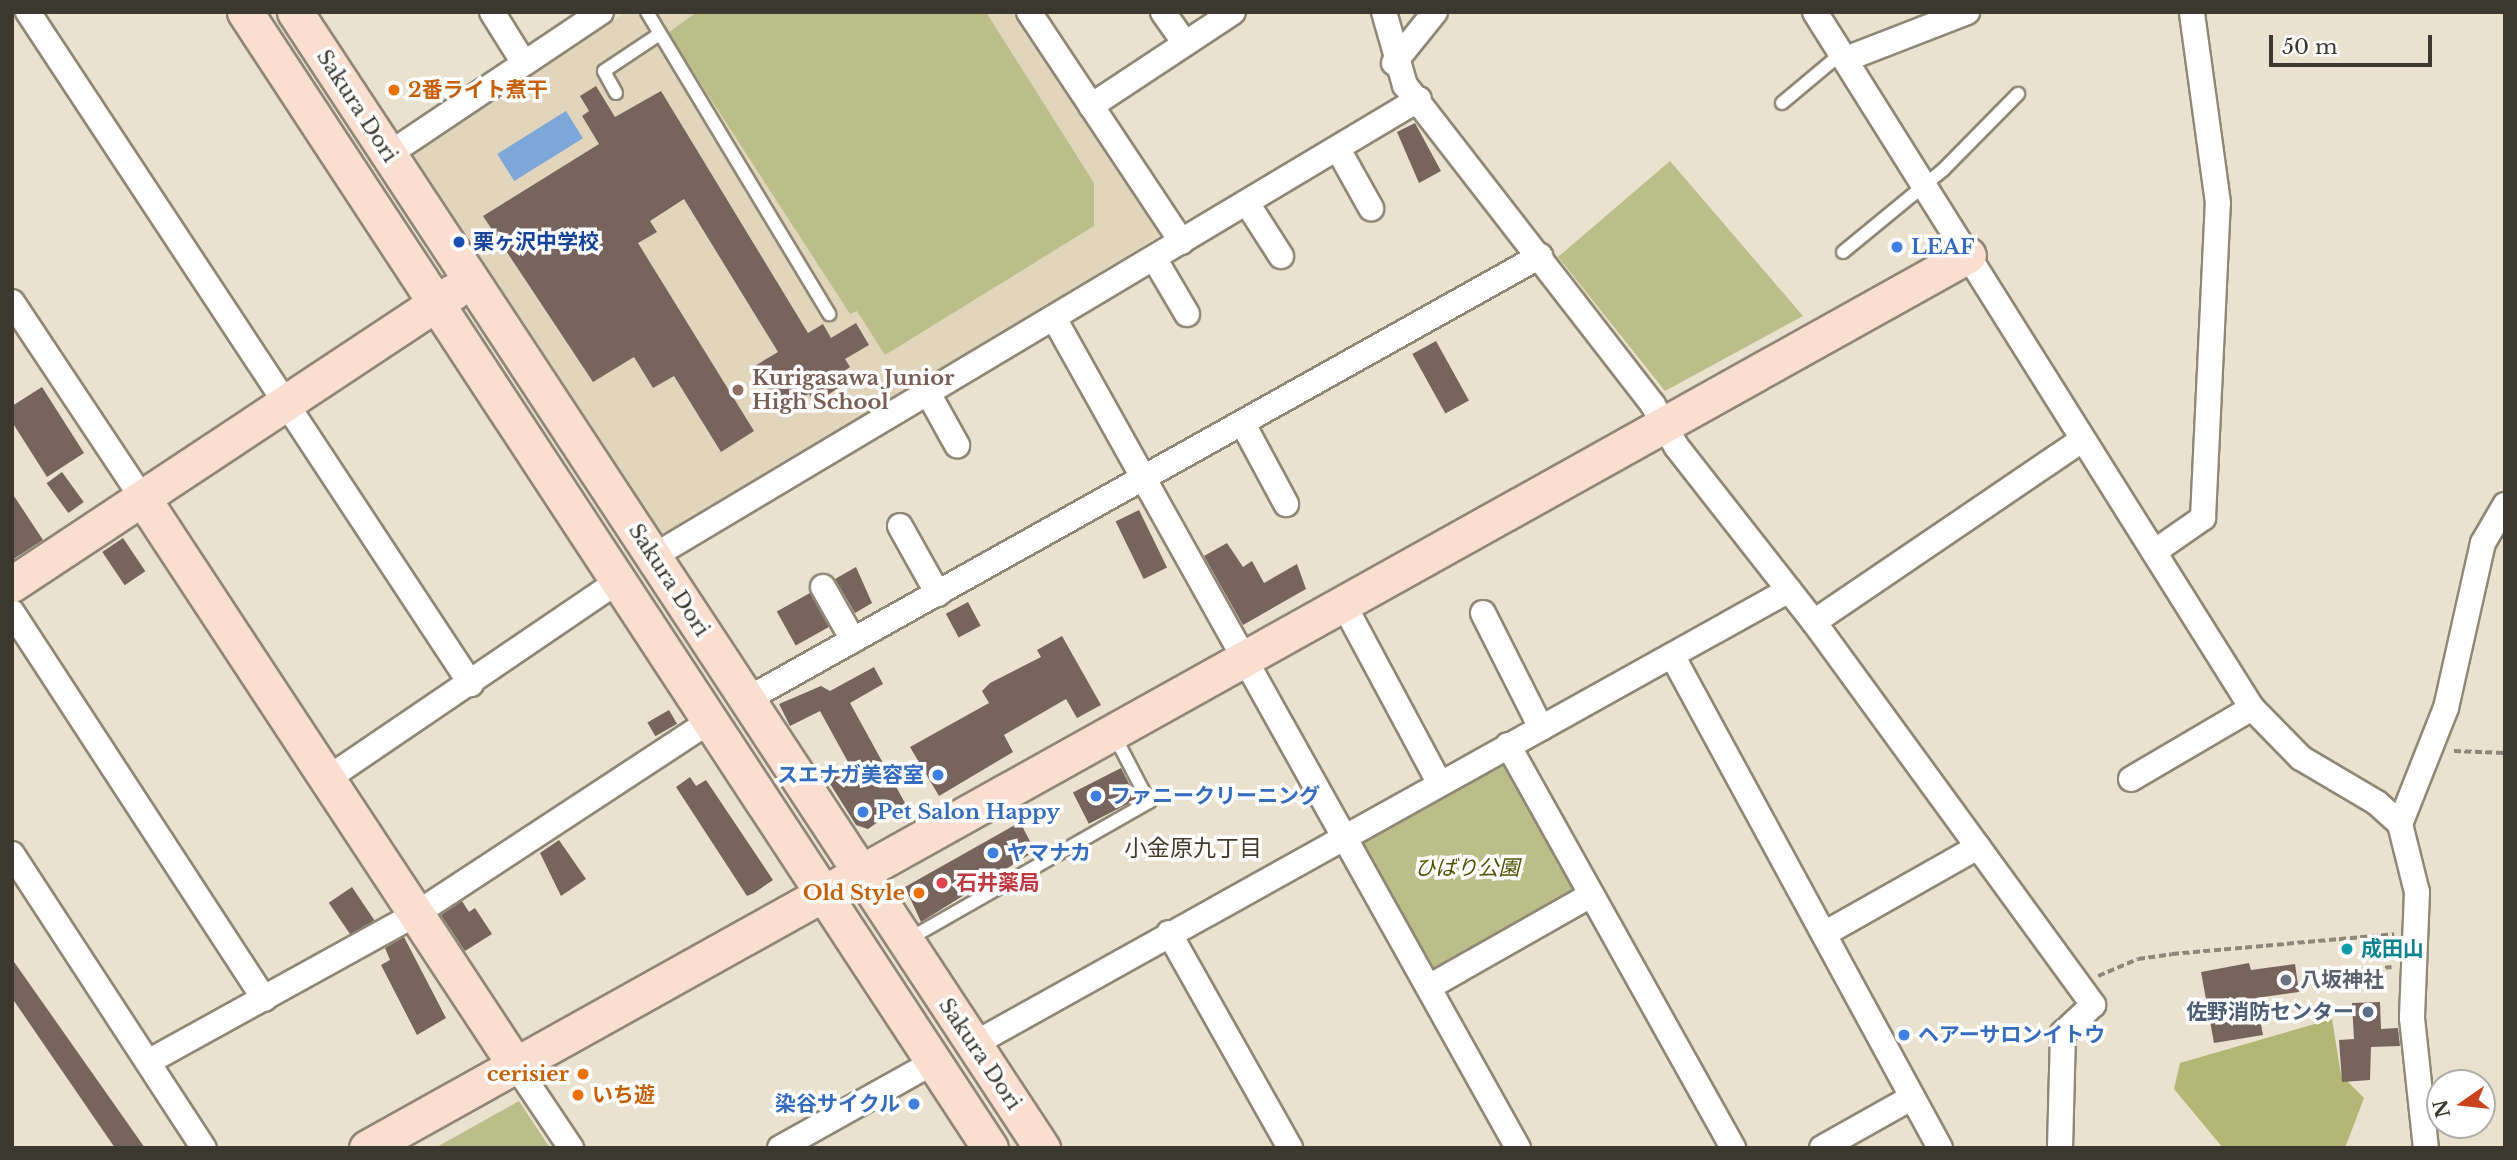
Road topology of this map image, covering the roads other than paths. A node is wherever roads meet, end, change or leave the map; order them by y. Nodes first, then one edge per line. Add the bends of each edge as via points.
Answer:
1 (28, 12) edge
2 (295, 12) edge
3 (492, 12) edge
4 (601, 12) edge
5 (647, 12) edge
6 (1029, 12) edge
7 (1163, 12) edge
8 (1233, 12) edge
9 (1384, 12) edge
10 (1435, 12) edge
11 (1815, 12) edge
12 (1967, 12) edge
13 (2192, 12) edge
14 (256, 16) edge
15 (658, 35) junction
16 (1185, 43) junction
17 (1844, 56) junction
18 (524, 63) junction
19 (1394, 64) junction
20 (616, 93) dead end
21 (2018, 94) dead end
22 (1419, 99) junction
23 (1783, 103) dead end
24 (1091, 106) junction
25 (1338, 149) junction
26 (389, 154) junction
27 (1924, 184) junction
28 (1247, 203) junction
29 (1371, 208) dead end
30 (1182, 242) junction
31 (1843, 252) dead end
32 (1280, 256) dead end
33 (1541, 256) junction
34 (1968, 256) junction
35 (1154, 258) junction
36 (473, 279) junction
37 (12, 302) edge
38 (435, 305) junction
39 (829, 314) dead end
40 (1188, 314) dead end
41 (1054, 318) junction
42 (928, 393) junction
43 (288, 403) junction
44 (1242, 424) junction
45 (1665, 426) junction
46 (2083, 439) junction
47 (957, 444) dead end
48 (1144, 478) junction
49 (144, 499) junction
50 (1286, 504) dead end
51 (2505, 505) edge
52 (900, 526) dead end
53 (2154, 552) junction
54 (654, 556) junction
55 (618, 581) junction
56 (12, 584) edge
57 (822, 587) dead end
58 (1789, 590) junction
59 (938, 594) junction
60 (1344, 605) junction
61 (12, 612) edge
62 (1483, 613) dead end
63 (1814, 622) junction
64 (853, 640) junction
65 (1673, 657) junction
66 (1246, 659) junction
67 (471, 684) junction
68 (746, 700) junction
69 (2252, 708) junction
70 (709, 721) junction
71 (1541, 727) junction
72 (1112, 733) junction
73 (1508, 746) junction
74 (327, 779) junction
75 (2131, 779) dead end
76 (1439, 782) junction
77 (2400, 824) junction
78 (1343, 834) junction
79 (1978, 847) junction
80 (12, 854) edge
81 (859, 872) junction
82 (822, 892) junction
83 (1591, 895) junction
84 (416, 914) junction
85 (1169, 933) junction
86 (1824, 934) junction
87 (905, 941) junction
88 (1429, 987) junction
89 (264, 999) junction
90 (974, 1044) junction
91 (148, 1062) junction
92 (934, 1062) junction
93 (516, 1066) junction
94 (1912, 1098) junction
95 (204, 1148) edge
96 (367, 1148) edge
97 (571, 1148) edge
98 (780, 1148) edge
99 (990, 1148) edge
100 (1042, 1148) edge
101 (1290, 1148) edge
102 (1518, 1148) edge
103 (1733, 1148) edge
104 (1822, 1148) edge
105 (1940, 1148) edge
106 (2060, 1148) edge
107 (2426, 1148) edge

1 - 43 street
2 - 26 street, Sakura Dori
3 - 18 street
4 - 18 street
5 - 15 lane
6 - 24 street
7 - 16 street
8 - 16 street
9 - 19 street
10 - 19 street
11 - 17 street
12 - 17 street
13 - 53 street via 2218,203 2203,518
14 - 38 street, Sakura Dori
15 - 20 lane via 604,71
15 - 39 lane
16 - 24 street
17 - 23 lane
17 - 27 street
18 - 26 street
19 - 22 street
21 - 27 lane
22 - 25 street
22 - 33 street
24 - 30 street
25 - 28 street
25 - 29 street
26 - 36 street, Sakura Dori
27 - 31 lane
27 - 34 street
28 - 30 street
28 - 32 street
30 - 35 street
33 - 44 street
33 - 45 street
34 - 45 street
34 - 46 street
35 - 40 street
35 - 41 street
36 - 38 street
36 - 54 street, Sakura Dori
37 - 49 street
38 - 43 street
38 - 55 street, Sakura Dori
41 - 42 street
41 - 48 street
42 - 47 street
42 - 54 street
43 - 49 street
43 - 67 street
44 - 48 street
44 - 50 street
45 - 58 street
45 - 60 street
46 - 53 street
46 - 63 street
48 - 59 street
48 - 66 street
49 - 56 street
49 - 74 street
51 - 77 street via 2483,543 2446,708
52 - 59 street
53 - 69 street
54 - 55 street
54 - 68 street, Sakura Dori
55 - 67 street
55 - 70 street, Sakura Dori
57 - 64 street
58 - 63 street
58 - 65 street
59 - 64 street
60 - 66 street
60 - 76 street
61 - 89 street
62 - 71 street
63 - 79 street
64 - 68 street
65 - 71 street
65 - 86 street
66 - 72 street
66 - 78 street
67 - 74 street
68 - 81 street, Sakura Dori
69 - 75 street
69 - 77 street via 2301,758 2377,803
70 - 82 street, Sakura Dori
70 - 84 street
71 - 73 street
72 - 81 street
72 - 87 lane via 1149,802
73 - 76 street
73 - 83 street
74 - 84 street
76 - 78 street
77 - 107 street via 2417,892 2412,1018
78 - 85 street
78 - 88 street
79 - 86 street
79 - 106 street via 2093,1005 2063,1033
80 - 91 street
81 - 82 street
81 - 87 street, Sakura Dori
82 - 92 street, Sakura Dori
82 - 93 street
83 - 88 street
83 - 103 street
84 - 89 street
84 - 93 street
85 - 90 street
85 - 101 street
86 - 94 street
87 - 90 street, Sakura Dori
88 - 102 street
89 - 91 street
90 - 100 street, Sakura Dori
91 - 95 street
92 - 98 street
92 - 99 street, Sakura Dori
93 - 96 street
93 - 97 street
94 - 104 street
94 - 105 street

